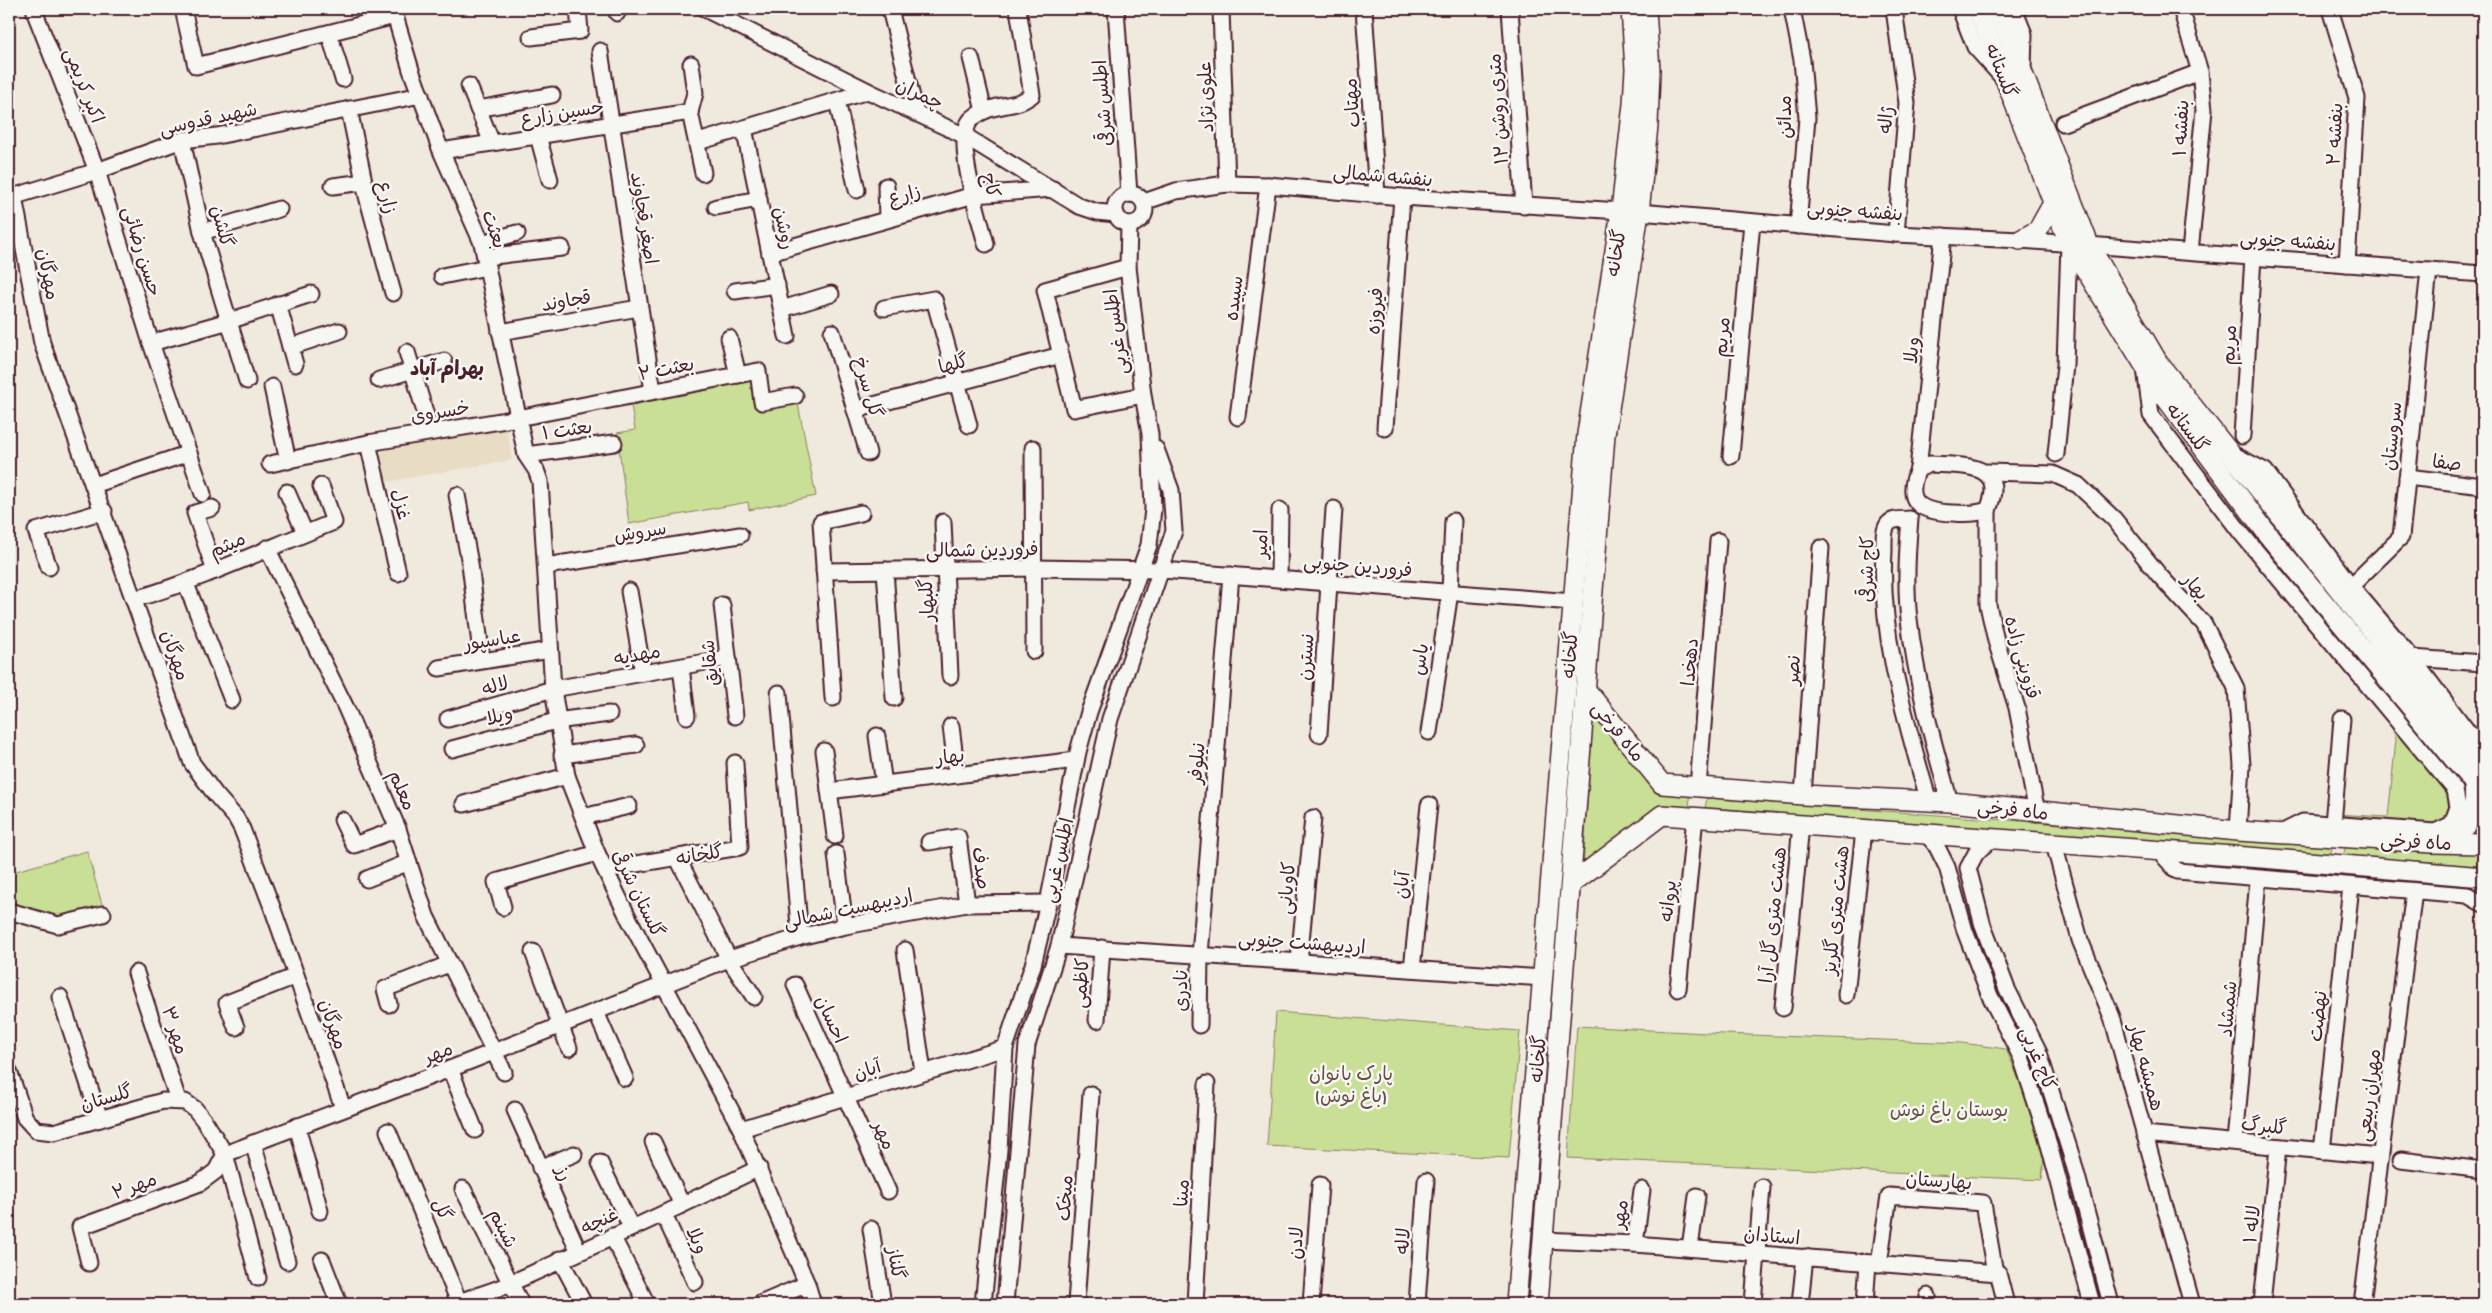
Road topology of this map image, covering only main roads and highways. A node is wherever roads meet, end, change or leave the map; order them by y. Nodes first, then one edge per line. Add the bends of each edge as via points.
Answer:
1 (1978, 9) edge
2 (1998, 9) edge
3 (1634, 10) edge
4 (2014, 78) junction
5 (2053, 204) junction
6 (1630, 212) junction
7 (2020, 240) road end
8 (1586, 690) junction
9 (2480, 781) edge
10 (1698, 787) junction
11 (1695, 817) junction
12 (2336, 830) junction
13 (2432, 844) junction
14 (2483, 844) edge
15 (2335, 864) junction
16 (2483, 877) edge
17 (1572, 884) junction
18 (1516, 1304) edge
19 (1538, 1304) edge

1 - 4 main road, گلستانه
2 - 4 main road, گلستانه
3 - 6 main road, گلخانه
4 - 5 main road, گلستانه
4 - 9 main road, گلستانه via 2090,245 2159,364 2230,452
5 - 7 main road via 2038,230
5 - 9 main road, گلستانه via 2069,243 2159,389 2272,540
6 - 8 main road, گلخانه via 1605,435
6 - 18 main road, گلخانه via 1588,434
8 - 10 main road, ماه فرخی via 1662,784
8 - 17 main road, گلخانه
9 - 13 main road via 2469,822 2452,837
10 - 11 main road
10 - 12 main road, ماه فرخی via 1950,802 2238,831
11 - 15 main road, ماه فرخی
11 - 17 main road, ماه فرخی via 1662,815
12 - 13 main road, ماه فرخی
12 - 15 main road
13 - 14 main road, ماه فرخی
15 - 16 main road, ماه فرخی
17 - 19 main road, گلخانه

